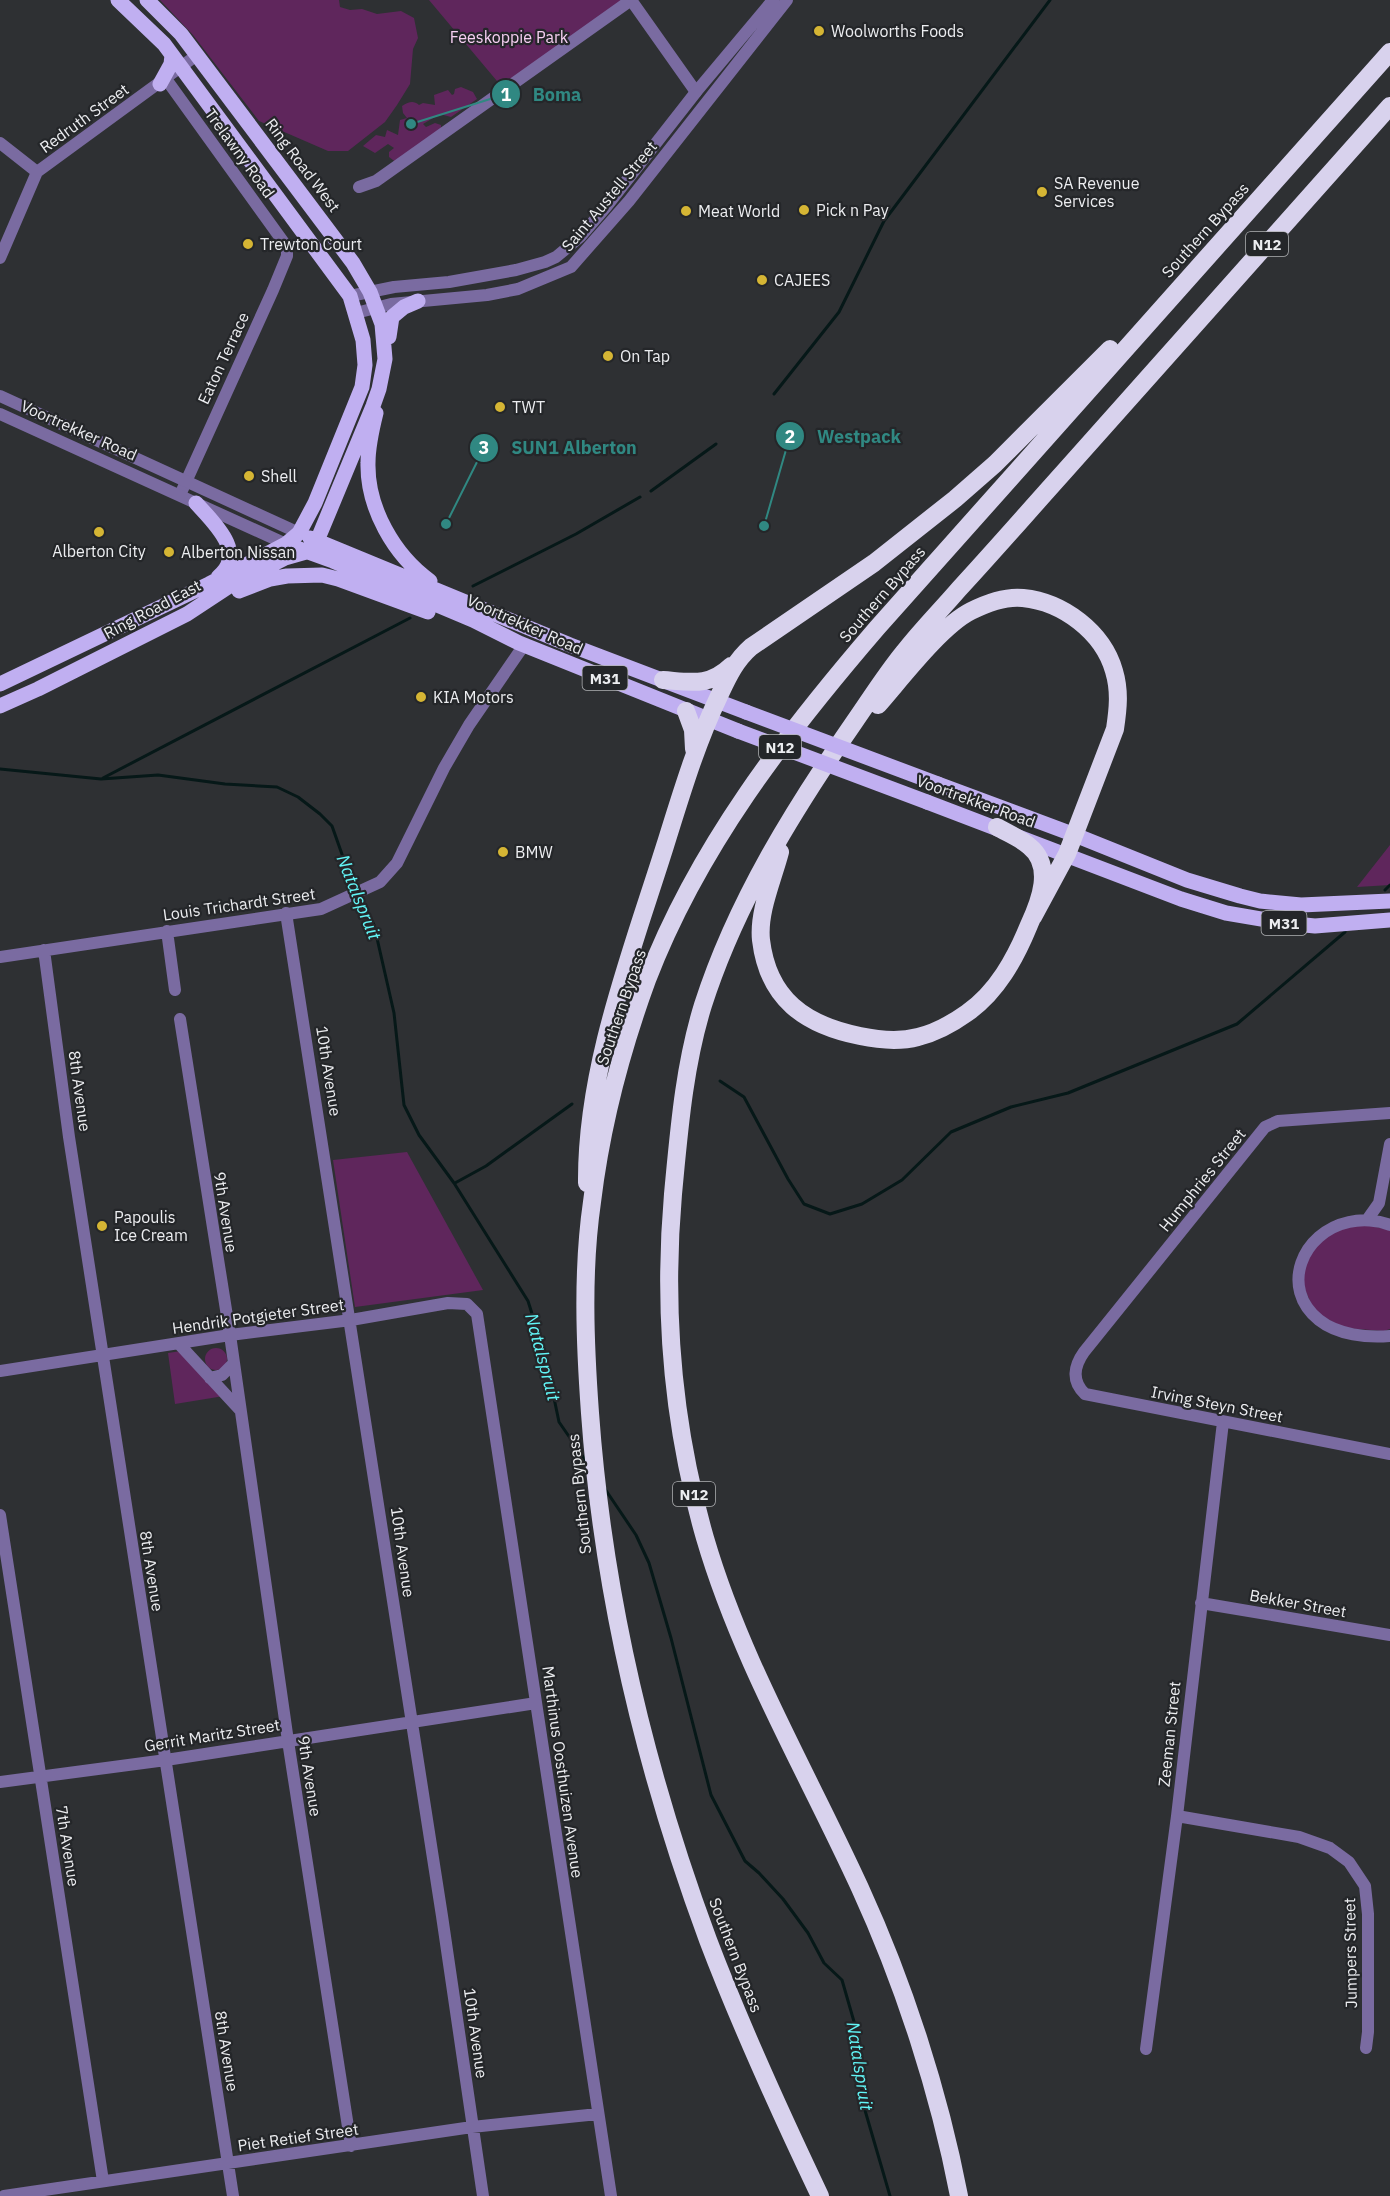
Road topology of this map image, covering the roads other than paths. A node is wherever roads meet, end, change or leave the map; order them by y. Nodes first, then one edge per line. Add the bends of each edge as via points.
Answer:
1 (118, 0) edge
2 (147, 0) edge
3 (631, 0) edge
4 (773, 0) edge
5 (787, 0) edge
6 (1390, 52) edge
7 (197, 55) junction
8 (177, 61) junction
9 (163, 82) junction
10 (696, 92) junction
11 (1390, 106) edge
12 (0, 143) edge
13 (37, 172) junction
14 (359, 187) dead end
15 (1219, 243) junction
16 (287, 247) joint
17 (0, 258) edge
18 (370, 292) junction
19 (350, 296) junction
20 (418, 301) junction
21 (377, 308) junction
22 (356, 313) junction
23 (385, 359) junction
24 (379, 389) junction
25 (0, 396) edge
26 (0, 414) edge
27 (66, 426) junction
28 (60, 441) junction
29 (184, 481) junction
30 (180, 495) junction
31 (196, 504) junction
32 (299, 533) junction
33 (285, 544) junction
34 (311, 546) junction
35 (208, 584) junction
36 (438, 589) junction
37 (187, 614) junction
38 (521, 644) junction
39 (735, 663) junction
40 (663, 680) junction
41 (0, 684) edge
42 (717, 701) junction
43 (0, 706) edge
44 (686, 711) junction
45 (708, 720) junction
46 (693, 759) junction
47 (818, 774) junction
48 (787, 827) junction
49 (997, 827) junction
50 (1075, 835) junction
51 (1067, 854) junction
52 (1390, 902) edge
53 (286, 913) junction
54 (1033, 917) junction
55 (1390, 920) edge
56 (167, 931) junction
57 (44, 950) junction
58 (0, 957) edge
59 (175, 990) dead end
60 (180, 1019) dead end
61 (1390, 1113) edge
62 (1390, 1144) edge
63 (1379, 1203) junction
64 (1367, 1220) junction
65 (1387, 1224) edge
66 (587, 1248) junction
67 (351, 1320) junction
68 (230, 1335) junction
69 (1390, 1336) edge
70 (178, 1344) junction
71 (1084, 1352) joint
72 (484, 1353) joint
73 (104, 1355) junction
74 (234, 1363) junction
75 (0, 1371) edge
76 (210, 1378) junction
77 (240, 1410) junction
78 (1223, 1422) junction
79 (1390, 1454) edge
80 (0, 1515) edge
81 (1201, 1603) junction
82 (1390, 1635) edge
83 (536, 1703) junction
84 (412, 1722) junction
85 (288, 1741) junction
86 (166, 1760) junction
87 (40, 1776) junction
88 (0, 1782) edge
89 (1177, 1816) junction
90 (1366, 2048) dead end
91 (1146, 2049) dead end
92 (598, 2114) junction
93 (472, 2127) junction
94 (351, 2146) junction
95 (229, 2163) junction
96 (103, 2181) junction
97 (4, 2196) edge
98 (233, 2196) edge
99 (483, 2196) edge
100 (611, 2196) edge
101 (820, 2196) edge
102 (959, 2196) edge

1 - 8 main road
2 - 7 main road, Ring Road West
3 - 10 street
3 - 14 street via 376,181
4 - 10 street, Saint Austell Street
5 - 20 street, Saint Austell Street via 629,201 571,267 518,289
6 - 15 highway, Southern Bypass / N12
7 - 8 street
7 - 18 main road, Ring Road West via 353,262
8 - 9 main road via 171,64
8 - 19 main road
9 - 13 street, Redruth Street
9 - 16 street, Trelawny Road
10 - 18 street, Saint Austell Street via 606,207 556,257 516,270
11 - 47 highway, N12 via 902,654
12 - 13 street
13 - 17 street, Redruth Street
15 - 39 highway via 995,464 874,563 751,647
15 - 66 highway, Southern Bypass / N12 via 825,689 740,801 672,923 647,981 603,1136
16 - 29 street, Eaton Terrace via 273,290
18 - 19 street, Saint Austell Street
18 - 21 main road, Ring Road West
19 - 22 main road
20 - 21 street, Saint Austell Street
20 - 23 main road via 392,317
21 - 22 street, Saint Austell Street
21 - 23 main road, Ring Road West
22 - 32 main road via 365,364 362,387
23 - 24 main road, Ring Road West
24 - 34 main road, Ring Road West
24 - 36 main road via 368,462 372,495 396,548
25 - 27 street, Voortrekker Road / M31
26 - 28 street, Voortrekker Road / M31
27 - 28 street
27 - 29 street, Voortrekker Road / M31
28 - 30 street, Voortrekker Road / M31
29 - 30 street, Eaton Terrace
29 - 32 street, Voortrekker Road / M31
30 - 31 street, Voortrekker Road / M31
31 - 33 street, Voortrekker Road / M31
31 - 35 main road via 223,533 230,556 222,575
32 - 33 main road, Ring Road East
32 - 34 main road, Voortrekker Road / M31
33 - 34 main road, Voortrekker Road / M31
33 - 35 main road, Ring Road East
34 - 36 main road, Voortrekker Road / M31
34 - 37 main road, Ring Road East via 228,587
34 - 38 main road, Voortrekker Road / M31 via 333,561
35 - 41 main road, Ring Road East
36 - 40 main road, Voortrekker Road / M31
37 - 38 main road via 270,579 322,575
37 - 43 main road, Ring Road East
38 - 44 main road, Voortrekker Road / M31
38 - 53 street, Louis Trichardt Street via 444,768 397,863 380,882 333,905
39 - 40 highway via 715,679 703,682
39 - 42 highway
40 - 42 main road, Voortrekker Road / M31
42 - 45 highway
42 - 50 main road, Voortrekker Road / M31, bridge
44 - 45 main road, Voortrekker Road / M31
44 - 46 highway via 694,736
45 - 46 highway
45 - 49 main road, Voortrekker Road / M31, bridge
46 - 66 highway via 618,994 599,1074 586,1148
47 - 48 highway, N12
47 - 50 highway via 925,651 967,613 1000,599 1043,602 1064,611 1095,635 1114,669 1118,686 1115,729
48 - 54 highway via 763,914 764,959 782,997 812,1022 831,1030 896,1040 944,1027 966,1014 994,988
48 - 102 highway, N12 via 748,894 726,944 702,1008 687,1072 669,1245 679,1421 706,1539 727,1601 752,1666 862,1893 889,1959 936,2099
49 - 51 main road, Voortrekker Road / M31
49 - 54 highway via 1029,846 1043,870
50 - 51 highway
50 - 52 main road, Voortrekker Road / M31 via 1186,880 1260,901 1301,905
51 - 54 highway
51 - 55 main road, Voortrekker Road / M31 via 1226,913 1315,926
53 - 56 street, Louis Trichardt Street
53 - 67 street, 10th Avenue
56 - 57 street, Louis Trichardt Street
56 - 59 street
57 - 58 street, Louis Trichardt Street
57 - 73 street, 8th Avenue
60 - 68 street, 9th Avenue
61 - 71 street, Humphries Street via 1278,1121 1265,1127
62 - 63 street
63 - 64 street
63 - 65 street
64 - 65 street
64 - 69 street via 1339,1224 1323,1232 1302,1258 1300,1287 1308,1308 1329,1327 1358,1335
66 - 101 highway, Southern Bypass / N12 via 587,1372 595,1487 607,1568 638,1718 708,1938 749,2041
67 - 68 street, Hendrik Potgieter Street
67 - 72 street, Hendrik Potgieter Street via 448,1303 467,1304 477,1314
67 - 84 street, 10th Avenue
68 - 70 street, Hendrik Potgieter Street
68 - 74 street, 9th Avenue
70 - 73 street, Hendrik Potgieter Street
70 - 76 street
71 - 78 street, Irving Steyn Street via 1074,1375 1085,1394
72 - 83 street, Marthinus Oosthuizen Avenue
73 - 75 street, Hendrik Potgieter Street
73 - 86 street, 8th Avenue
74 - 76 street via 222,1375
74 - 77 street, 9th Avenue
76 - 77 street
77 - 85 street, 9th Avenue
78 - 79 street, Irving Steyn Street
78 - 81 street, Zeeman Street
80 - 87 street, 7th Avenue
81 - 82 street, Bekker Street
81 - 89 street, Zeeman Street
83 - 84 street, Gerrit Maritz Street
83 - 92 street, Marthinus Oosthuizen Avenue
84 - 85 street, Gerrit Maritz Street
84 - 93 street, 10th Avenue
85 - 86 street, Gerrit Maritz Street
85 - 94 street, 9th Avenue
86 - 87 street, Gerrit Maritz Street
86 - 95 street, 8th Avenue
87 - 88 street, Gerrit Maritz Street
87 - 96 street, 7th Avenue
89 - 90 street, Jumpers Street via 1299,1837 1330,1848 1349,1862 1365,1886 1368,1914
89 - 91 street, Zeeman Street
92 - 93 street, Piet Retief Street
92 - 100 street, Marthinus Oosthuizen Avenue
93 - 94 street, Piet Retief Street
93 - 99 street, 10th Avenue
94 - 95 street, Piet Retief Street
95 - 96 street, Piet Retief Street
95 - 98 street, 8th Avenue
96 - 97 street, Piet Retief Street

